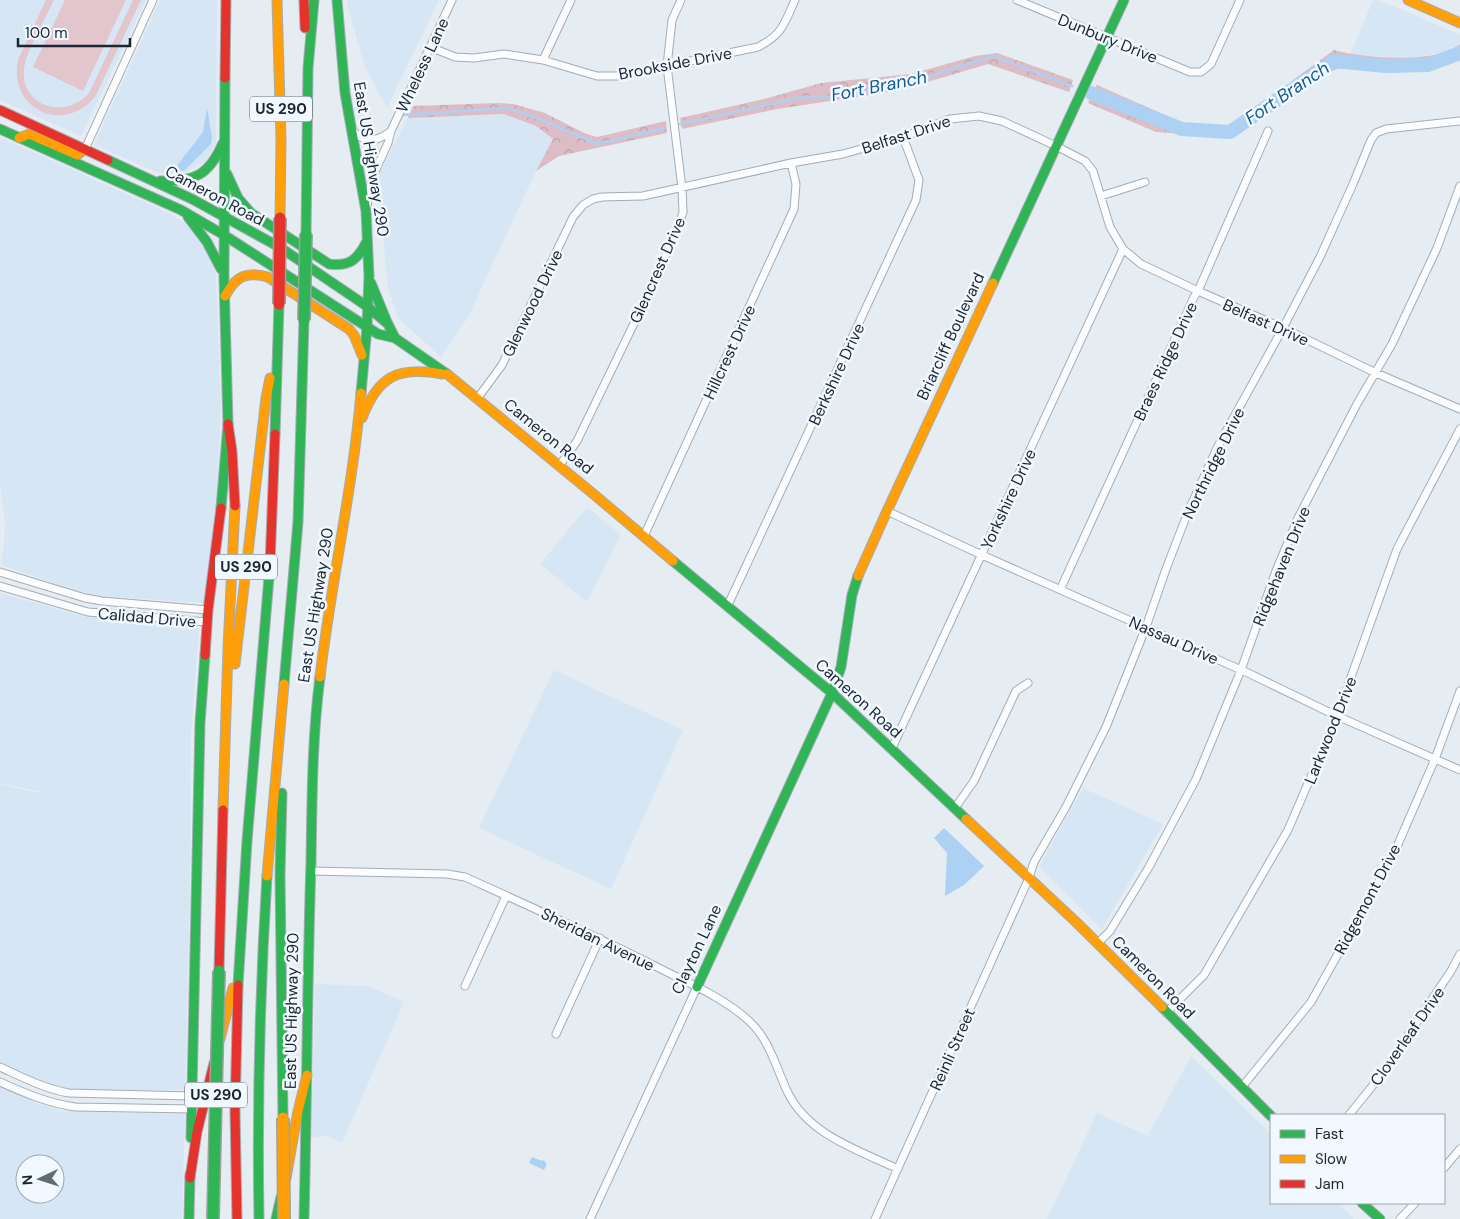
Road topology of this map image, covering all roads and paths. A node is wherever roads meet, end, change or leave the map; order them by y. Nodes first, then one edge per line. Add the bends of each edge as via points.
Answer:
1 (153, 0) edge
2 (226, 0) edge
3 (277, 0) edge
4 (304, 0) edge
5 (314, 0) edge
6 (337, 0) edge
7 (452, 0) edge
8 (571, 0) edge
9 (681, 0) edge
10 (795, 0) edge
11 (1017, 0) edge
12 (1124, 0) edge
13 (1240, 0) edge
14 (1408, 0) edge
15 (1460, 23) edge
16 (1106, 37) junction
17 (430, 47) junction
18 (543, 60) junction
19 (667, 66) junction
20 (308, 68) junction
21 (0, 110) edge
22 (1460, 121) edge
23 (0, 128) edge
24 (351, 129) junction
25 (391, 130) junction
26 (1268, 131) dead end
27 (225, 137) junction
28 (903, 137) junction
29 (19, 138) junction
30 (1056, 146) junction
31 (85, 149) junction
32 (792, 163) junction
33 (224, 169) junction
34 (155, 181) junction
35 (1145, 182) dead end
36 (1460, 186) edge
37 (682, 188) junction
38 (1101, 196) junction
39 (583, 205) joint
40 (181, 210) junction
41 (366, 211) junction
42 (224, 216) junction
43 (224, 235) junction
44 (368, 238) junction
45 (1123, 249) junction
46 (369, 276) junction
47 (224, 278) junction
48 (1198, 291) junction
49 (224, 297) junction
50 (368, 307) junction
51 (388, 324) junction
52 (367, 327) junction
53 (1283, 328) junction
54 (395, 338) junction
55 (276, 343) junction
56 (363, 360) junction
57 (1376, 373) junction
58 (449, 376) junction
59 (477, 399) junction
60 (1460, 408) edge
61 (228, 424) junction
62 (1460, 429) edge
63 (358, 430) junction
64 (559, 466) junction
65 (887, 511) junction
66 (644, 536) junction
67 (982, 555) junction
68 (0, 572) edge
69 (0, 586) edge
70 (1060, 590) junction
71 (92, 600) junction
72 (727, 607) junction
73 (208, 610) junction
74 (88, 612) junction
75 (207, 622) junction
76 (1146, 627) junction
77 (1241, 670) junction
78 (1028, 683) dead end
79 (1460, 691) edge
80 (832, 693) junction
81 (282, 702) junction
82 (1337, 716) junction
83 (892, 748) junction
84 (1435, 759) junction
85 (1460, 770) edge
86 (225, 793) junction
87 (955, 808) junction
88 (310, 871) junction
89 (1029, 878) junction
90 (506, 896) junction
91 (600, 938) junction
92 (1098, 944) junction
93 (1460, 954) edge
94 (240, 959) junction
95 (465, 986) dead end
96 (697, 987) junction
97 (1166, 1013) junction
98 (556, 1034) dead end
99 (0, 1067) edge
100 (307, 1075) junction
101 (23, 1077) junction
102 (0, 1082) edge
103 (1242, 1087) junction
104 (21, 1091) junction
105 (90, 1094) junction
106 (192, 1096) junction
107 (91, 1107) junction
108 (192, 1109) junction
109 (1350, 1114) edge
110 (1270, 1115) edge
111 (1460, 1149) edge
112 (1445, 1167) edge
113 (898, 1169) junction
114 (190, 1178) junction
115 (1363, 1204) edge
116 (1413, 1204) edge
117 (189, 1219) edge
118 (213, 1219) edge
119 (237, 1219) edge
120 (259, 1219) edge
121 (276, 1219) edge
122 (284, 1219) edge
123 (304, 1219) edge
124 (590, 1219) edge
125 (875, 1219) edge
126 (1380, 1219) edge
127 (1400, 1219) edge

1 - 31 street
2 - 27 main road
3 - 55 main road, US 290, bridge via 281,139
4 - 20 main road, US 290
5 - 20 main road
6 - 24 main road, East US Highway 290 via 341,65
7 - 17 street, Wheless Lane
8 - 18 street
9 - 19 street, Glencrest Drive via 672,20
10 - 19 street, Brookside Drive via 781,30 772,40 758,47
11 - 16 street, Dunbury Drive
12 - 16 main road, Briarcliff Boulevard
13 - 16 street, Dunbury Drive via 1211,64 1201,72 1190,72
14 - 15 main road
16 - 30 main road, Briarcliff Boulevard
17 - 18 street, Brookside Drive via 455,57 504,54
17 - 25 street, Wheless Lane
18 - 19 street, Brookside Drive via 597,76 618,76
19 - 37 street, Glencrest Drive
20 - 81 main road, US 290, bridge via 302,432 296,550
21 - 31 main road, Cameron Road
22 - 53 street, Northridge Drive via 1386,129 1376,133 1320,257
23 - 29 main road, Cameron Road
24 - 25 street, Wheless Lane via 367,140 379,138
24 - 41 main road, East US Highway 290
25 - 41 street, Wheless Lane via 372,178
26 - 48 street, Braes Ridge Drive
27 - 33 main road
27 - 34 main road via 218,155 205,173 184,181
28 - 30 street, Belfast Drive via 950,119 979,116 1002,121
28 - 32 street, Belfast Drive via 843,154
28 - 72 street, Berkshire Drive via 919,180 916,200
29 - 31 main road via 29,134 77,155
29 - 40 main road, Cameron Road
30 - 38 street, Belfast Drive via 1085,160
30 - 65 main road, Briarcliff Boulevard
31 - 34 main road, Cameron Road
32 - 37 street, Belfast Drive
32 - 66 street, Hillcrest Drive via 796,184 794,209
33 - 42 main road
33 - 44 main road via 235,194 249,212 329,264 344,264 358,257
34 - 42 main road, Cameron Road
35 - 38 street
36 - 57 street, Ridgehaven Drive via 1438,248
37 - 39 street, Belfast Drive via 643,196 602,197
37 - 64 street, Glencrest Drive via 683,212 678,228 577,441
38 - 45 street, Belfast Drive via 1110,227
39 - 59 street, Glenwood Drive via 573,217 502,365
40 - 43 main road, Cameron Road
40 - 47 main road via 209,243
41 - 44 main road, East US Highway 290
42 - 43 main road
42 - 50 main road, Cameron Road via 297,259
43 - 47 main road
43 - 52 main road, Cameron Road
44 - 46 main road, East US Highway 290
45 - 48 street, Belfast Drive via 1141,264
45 - 67 street, Yorkshire Drive
46 - 50 main road, East US Highway 290
46 - 51 main road
47 - 49 main road
48 - 53 street, Belfast Drive
48 - 70 street, Braes Ridge Drive
49 - 56 main road via 240,277 253,274 268,277 349,329
49 - 61 main road
50 - 51 main road, Cameron Road
50 - 52 main road, East US Highway 290
51 - 54 main road, Cameron Road
52 - 54 main road, Cameron Road
52 - 56 main road, East US Highway 290
53 - 57 street, Belfast Drive
53 - 76 street, Northridge Drive via 1218,446 1188,512
54 - 58 main road, Cameron Road
55 - 86 main road, US 290 via 266,398 238,636
55 - 94 main road via 271,551
56 - 63 main road, East US Highway 290
57 - 60 street, Belfast Drive
57 - 77 street, Ridgehaven Drive via 1298,518
58 - 59 main road, Cameron Road
58 - 63 main road via 423,370 400,373 388,379 372,394
59 - 64 main road, Cameron Road
61 - 73 main road
61 - 86 main road via 235,502
62 - 82 street, Larkwood Drive via 1397,550
63 - 88 main road, East US Highway 290 via 317,699
64 - 66 main road, Cameron Road
65 - 67 street, Nassau Drive
65 - 80 main road, Briarcliff Boulevard via 852,595 843,660
66 - 72 main road, Cameron Road
67 - 70 street, Nassau Drive
67 - 83 street, Yorkshire Drive
68 - 71 street, Calidad Drive
69 - 74 street, Calidad Drive
70 - 76 street, Nassau Drive
71 - 73 street, Calidad Drive
71 - 74 street, Calidad Drive
72 - 80 main road, Cameron Road
73 - 75 main road
74 - 75 street, Calidad Drive
75 - 106 main road via 198,761
76 - 77 street, Nassau Drive
76 - 89 street, Northridge Drive via 1106,728 1034,862
77 - 82 street, Nassau Drive
77 - 92 street, Ridgehaven Drive via 1196,779 1149,868
78 - 87 street via 1016,691 974,781
79 - 84 street, Ridgemont Drive
80 - 83 main road, Cameron Road
80 - 96 main road, Clayton Lane
81 - 120 main road via 262,958 258,1083
81 - 122 main road, US 290, bridge via 280,874
82 - 84 street, Nassau Drive
82 - 97 street, Larkwood Drive via 1288,830 1204,975
83 - 87 main road, Cameron Road
84 - 85 street, Nassau Drive
84 - 103 street, Ridgemont Drive via 1392,858 1311,1002
86 - 118 main road, US 290, bridge
87 - 89 main road, Cameron Road
88 - 90 street, Sheridan Avenue via 454,874
88 - 100 main road, East US Highway 290
89 - 92 main road, Cameron Road
89 - 113 street, Reinli Street
90 - 91 street, Sheridan Avenue
90 - 95 street
91 - 96 street, Sheridan Avenue
91 - 98 street
92 - 97 main road, Cameron Road
93 - 109 street, Cloverleaf Drive via 1382,1074
94 - 114 main road via 197,1132
94 - 119 main road via 236,1082
96 - 113 street, Sheridan Avenue via 749,1021 764,1039 789,1095 809,1122 839,1142
96 - 124 street, Clayton Lane
97 - 103 main road, Cameron Road
99 - 101 street
100 - 121 main road
100 - 123 main road, East US Highway 290
101 - 104 street
101 - 105 street via 60,1092
102 - 104 street
103 - 110 main road, Cameron Road
104 - 107 street via 62,1105
105 - 106 street
105 - 107 street
106 - 108 main road
107 - 108 street
108 - 114 main road
111 - 112 street
113 - 125 street, Reinli Street
114 - 117 main road
115 - 126 main road
116 - 127 street

